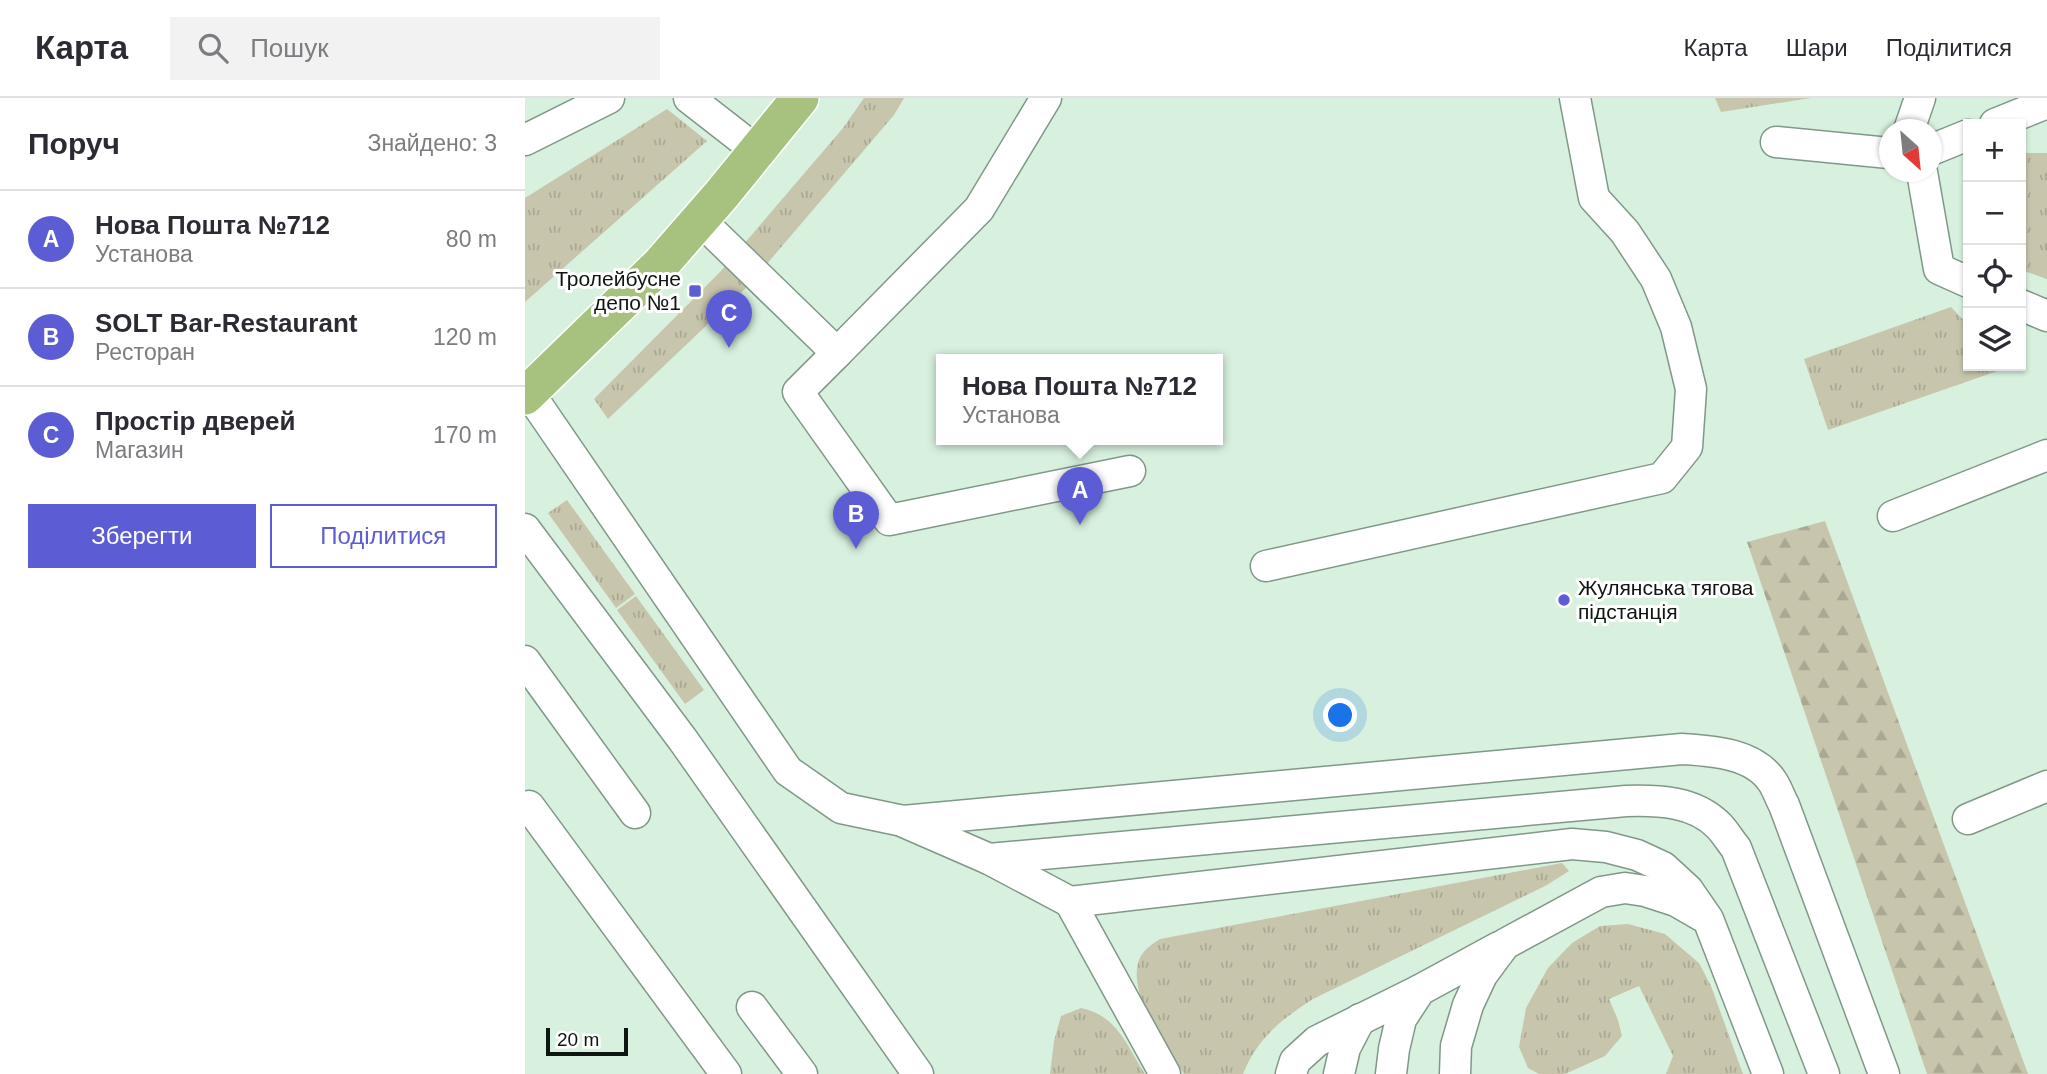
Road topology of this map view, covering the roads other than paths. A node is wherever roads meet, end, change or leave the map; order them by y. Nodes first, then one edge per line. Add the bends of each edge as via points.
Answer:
1 (609, 98) edge
2 (688, 98) edge
3 (800, 98) edge
4 (1047, 98) edge
5 (1575, 98) edge
6 (1920, 98) edge
7 (2047, 103) edge
8 (1913, 119) edge
9 (2007, 119) edge
10 (1963, 137) edge
11 (525, 141) edge
12 (1776, 142) dead end
13 (1942, 146) edge
14 (757, 151) junction
15 (1879, 152) edge
16 (1924, 182) edge
17 (700, 220) junction
18 (1963, 280) edge
19 (2026, 307) edge
20 (2047, 316) edge
21 (837, 353) junction
22 (527, 394) edge
23 (2047, 455) edge
24 (1130, 471) dead end
25 (1893, 516) dead end
26 (525, 529) edge
27 (1266, 566) dead end
28 (525, 660) edge
29 (2047, 786) edge
30 (529, 806) dead end
31 (635, 813) dead end
32 (1968, 819) dead end
33 (903, 821) junction
34 (989, 859) junction
35 (1070, 902) junction
36 (1708, 919) junction
37 (1505, 944) junction
38 (1420, 990) junction
39 (752, 1007) dead end
40 (1360, 1019) junction
41 (726, 1074) edge
42 (802, 1074) edge
43 (918, 1074) edge
44 (1165, 1074) edge
45 (1291, 1074) edge
46 (1339, 1074) edge
47 (1391, 1074) edge
48 (1455, 1074) edge
49 (1768, 1074) edge
50 (1824, 1074) edge
51 (1884, 1074) edge

1 - 11 street
2 - 14 street
3 - 14 main road
4 - 21 street via 979,209
5 - 27 street via 1594,198 1625,232 1656,279 1676,327 1691,389 1687,447 1662,478
6 - 8 street
7 - 9 street
10 - 13 street
12 - 15 street
14 - 17 main road
16 - 18 street via 1939,269
17 - 21 street
17 - 22 main road
19 - 20 street
21 - 24 street via 798,392 889,520
22 - 33 street via 788,771 841,808
23 - 25 street
26 - 43 street via 683,740
28 - 31 street
29 - 32 street
30 - 41 street
33 - 34 street
33 - 51 street via 1682,749 1719,751 1750,763 1771,779
34 - 35 street
34 - 50 street via 1626,801 1658,800 1692,807 1718,824 1736,848
35 - 36 street via 1572,844 1606,847 1663,867 1688,890
35 - 44 street
36 - 37 street via 1645,891 1601,891
36 - 49 street
37 - 38 street
37 - 48 street via 1482,975 1468,1005 1456,1046
38 - 40 street
38 - 47 street via 1401,1019
39 - 42 street
40 - 45 street via 1317,1041 1295,1061
40 - 46 street via 1345,1048

